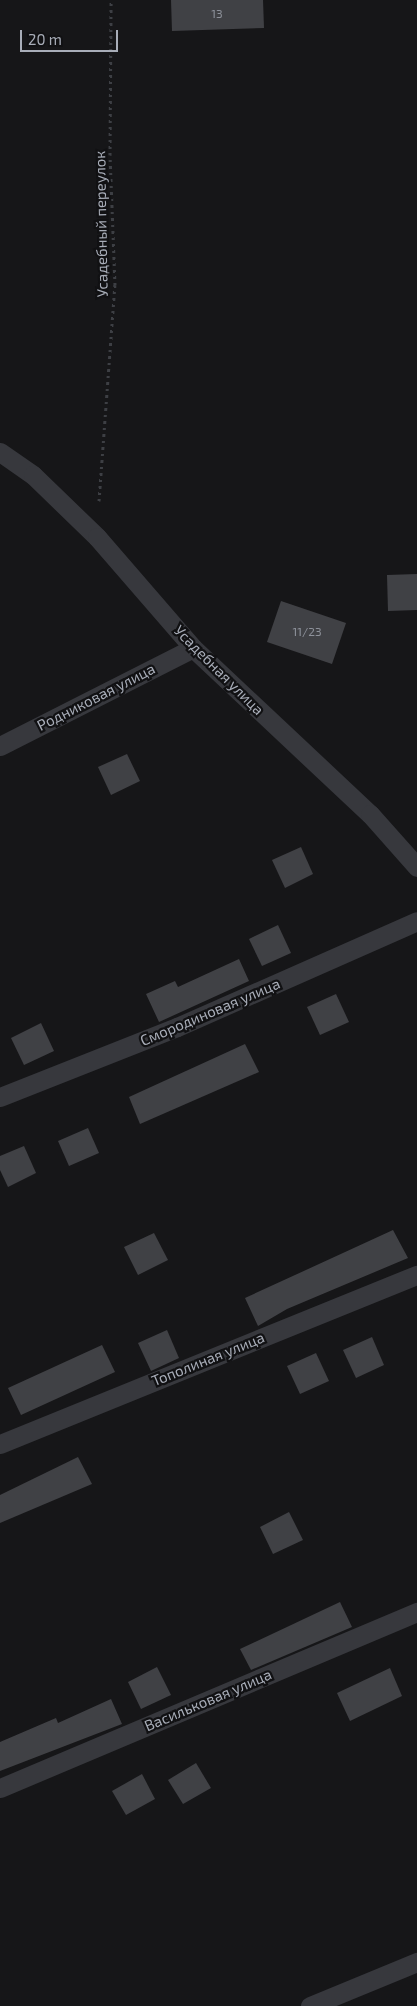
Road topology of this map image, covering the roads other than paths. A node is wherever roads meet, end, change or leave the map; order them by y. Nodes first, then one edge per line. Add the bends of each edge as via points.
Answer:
1 (0, 452) edge
2 (193, 648) junction
3 (0, 746) edge
4 (417, 867) edge
5 (417, 921) edge
6 (0, 1097) edge
7 (417, 1275) edge
8 (0, 1444) edge
9 (417, 1612) edge
10 (0, 1788) edge
11 (417, 1962) edge
12 (310, 2006) edge

1 - 2 lane, Усадебная улица via 33,475 97,537
2 - 3 lane, Родниковая улица
2 - 4 lane, Усадебная улица via 370,814
5 - 6 lane, Смородиновая улица via 177,1027
7 - 8 lane, Тополиная улица
9 - 10 lane, Васильковая улица
11 - 12 lane

